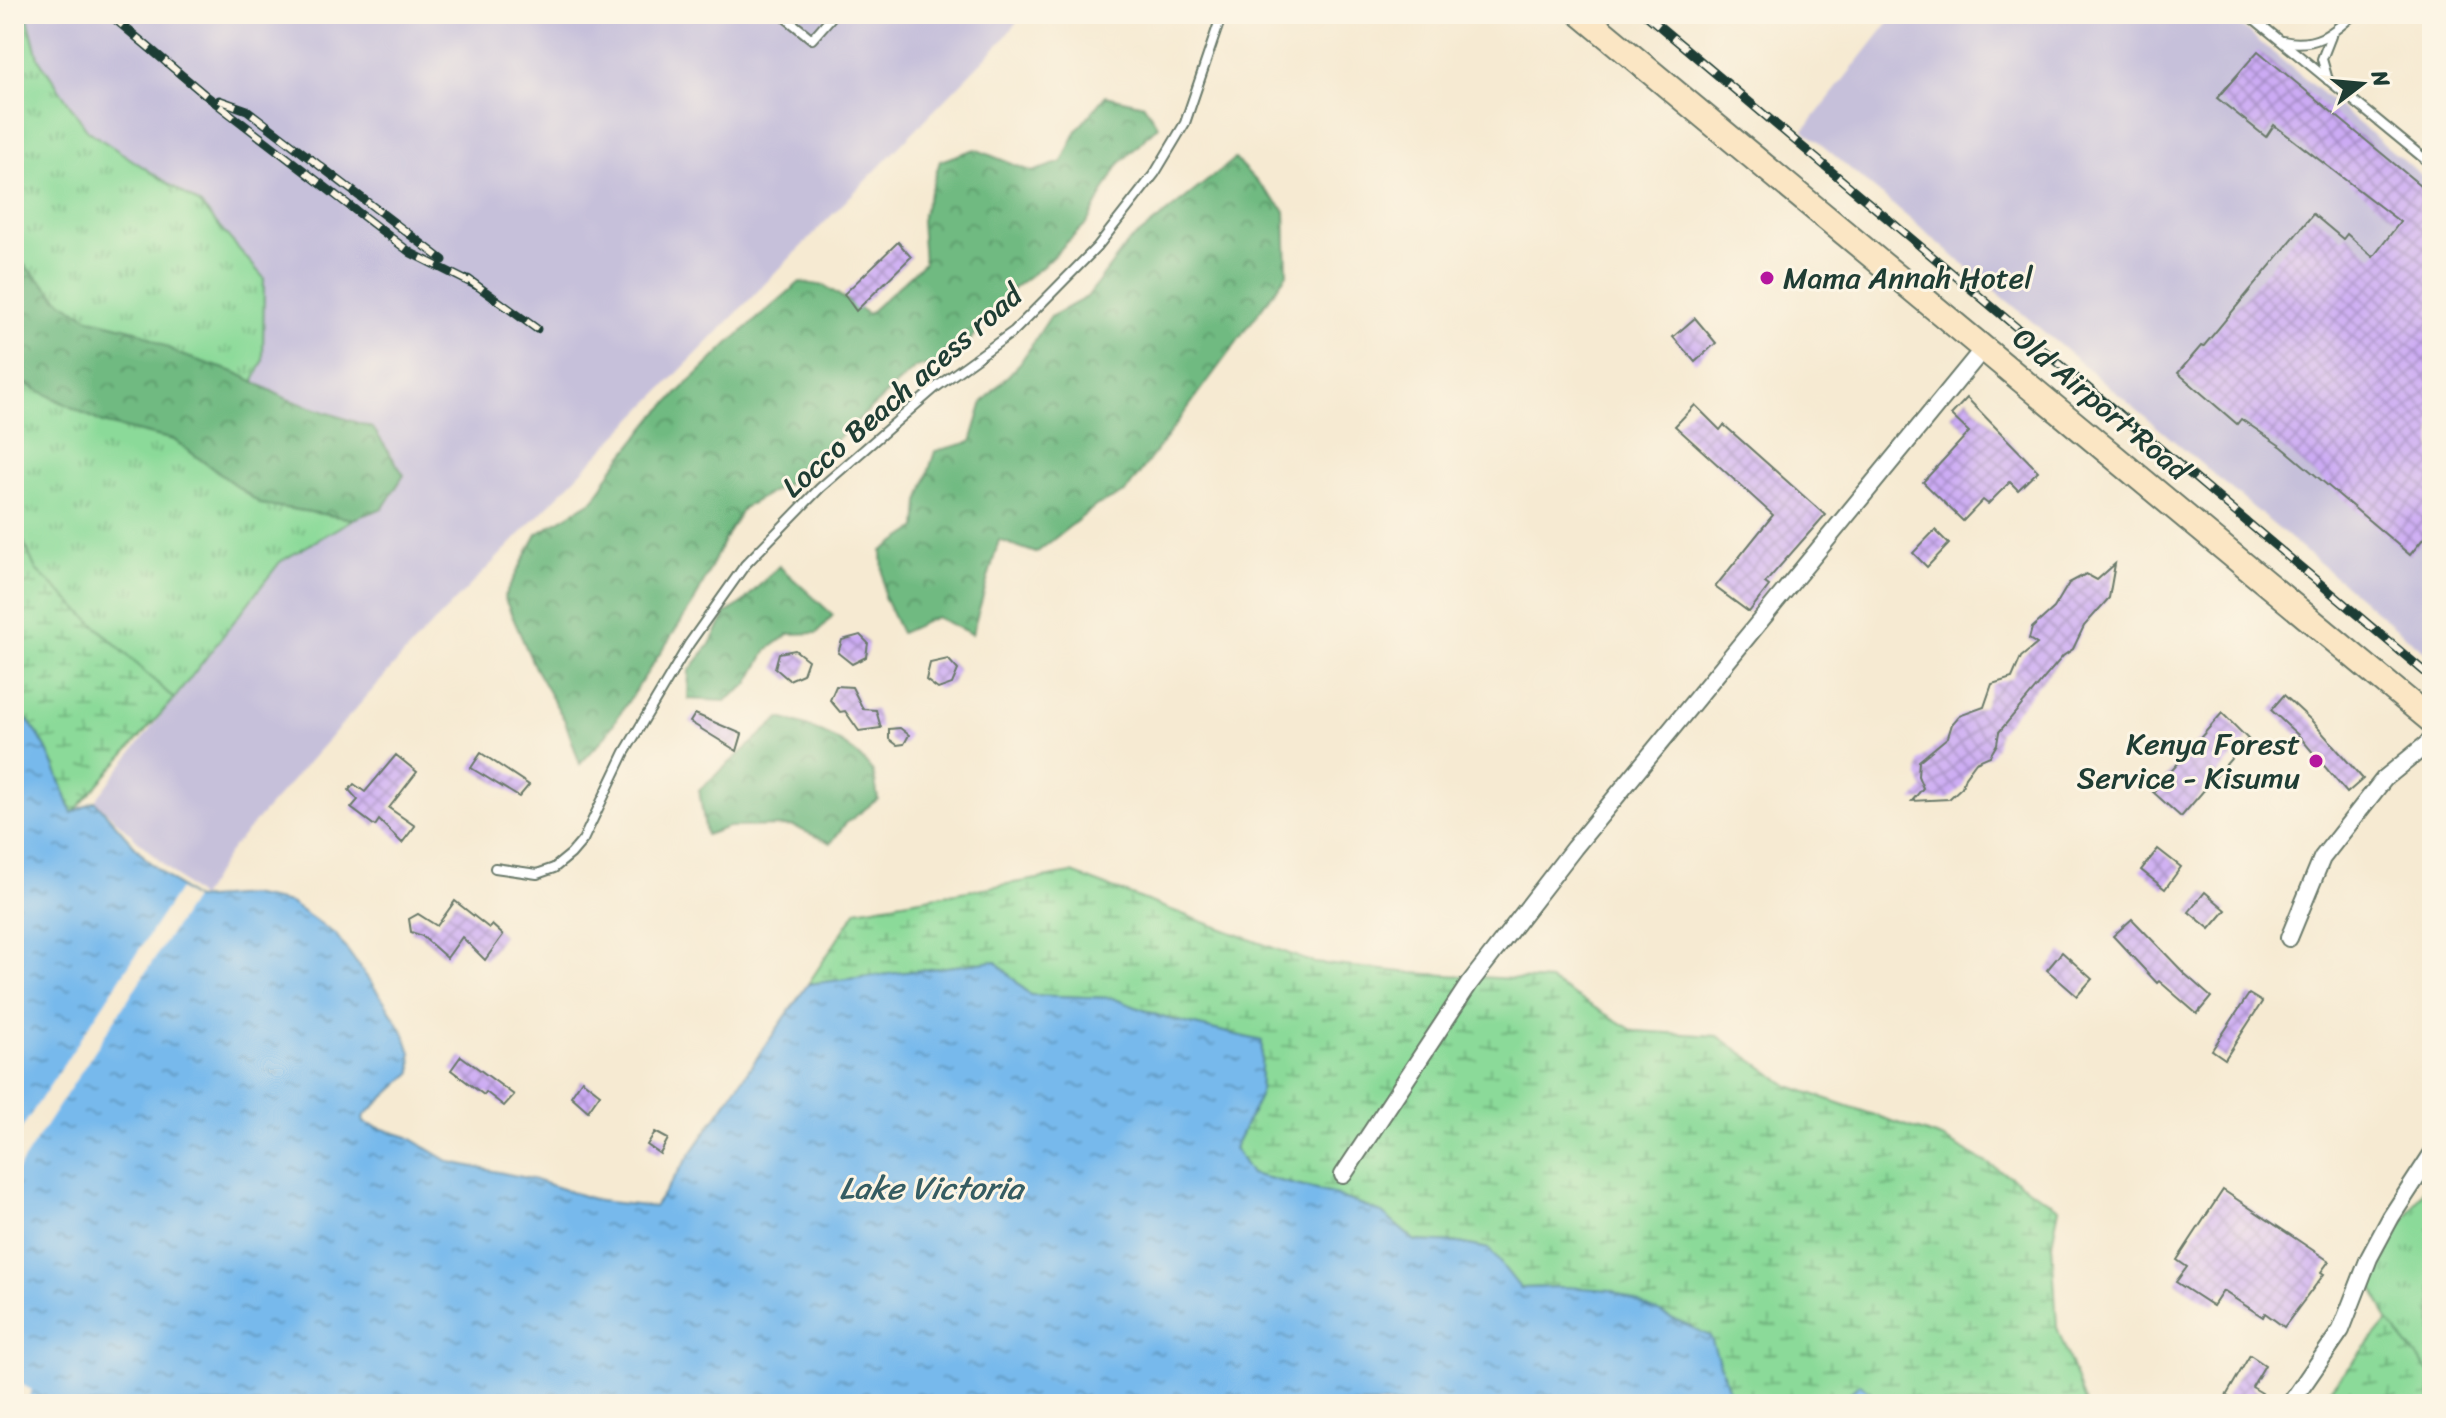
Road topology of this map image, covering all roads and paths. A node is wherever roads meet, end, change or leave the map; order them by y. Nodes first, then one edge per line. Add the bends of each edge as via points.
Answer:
1 (781, 14) edge
2 (834, 14) edge
3 (1222, 14) edge
4 (1581, 14) edge
5 (2248, 14) edge
6 (2354, 14) edge
7 (2331, 35) junction
8 (2279, 39) junction
9 (2329, 80) junction
10 (2432, 165) edge
11 (1983, 349) junction
12 (2432, 721) edge
13 (2432, 740) edge
14 (495, 868) dead end
15 (2289, 938) dead end
16 (2432, 1154) edge
17 (1343, 1175) dead end
18 (2290, 1404) edge

1 - 2 lane via 812,39
3 - 14 lane, Locco Beach acess road via 1185,123 1155,173 1097,247 1014,331 935,388 820,488 745,565 689,644 572,853 537,874
4 - 11 main road, Old Airport Road
5 - 8 lane
6 - 7 lane
7 - 8 lane via 2298,44
7 - 9 lane via 2322,59
8 - 9 lane
9 - 10 lane
11 - 12 main road, Old Airport Road
11 - 17 street via 1574,848 1469,984
13 - 15 street via 2384,779 2322,858
16 - 18 street via 2369,1258 2341,1330

